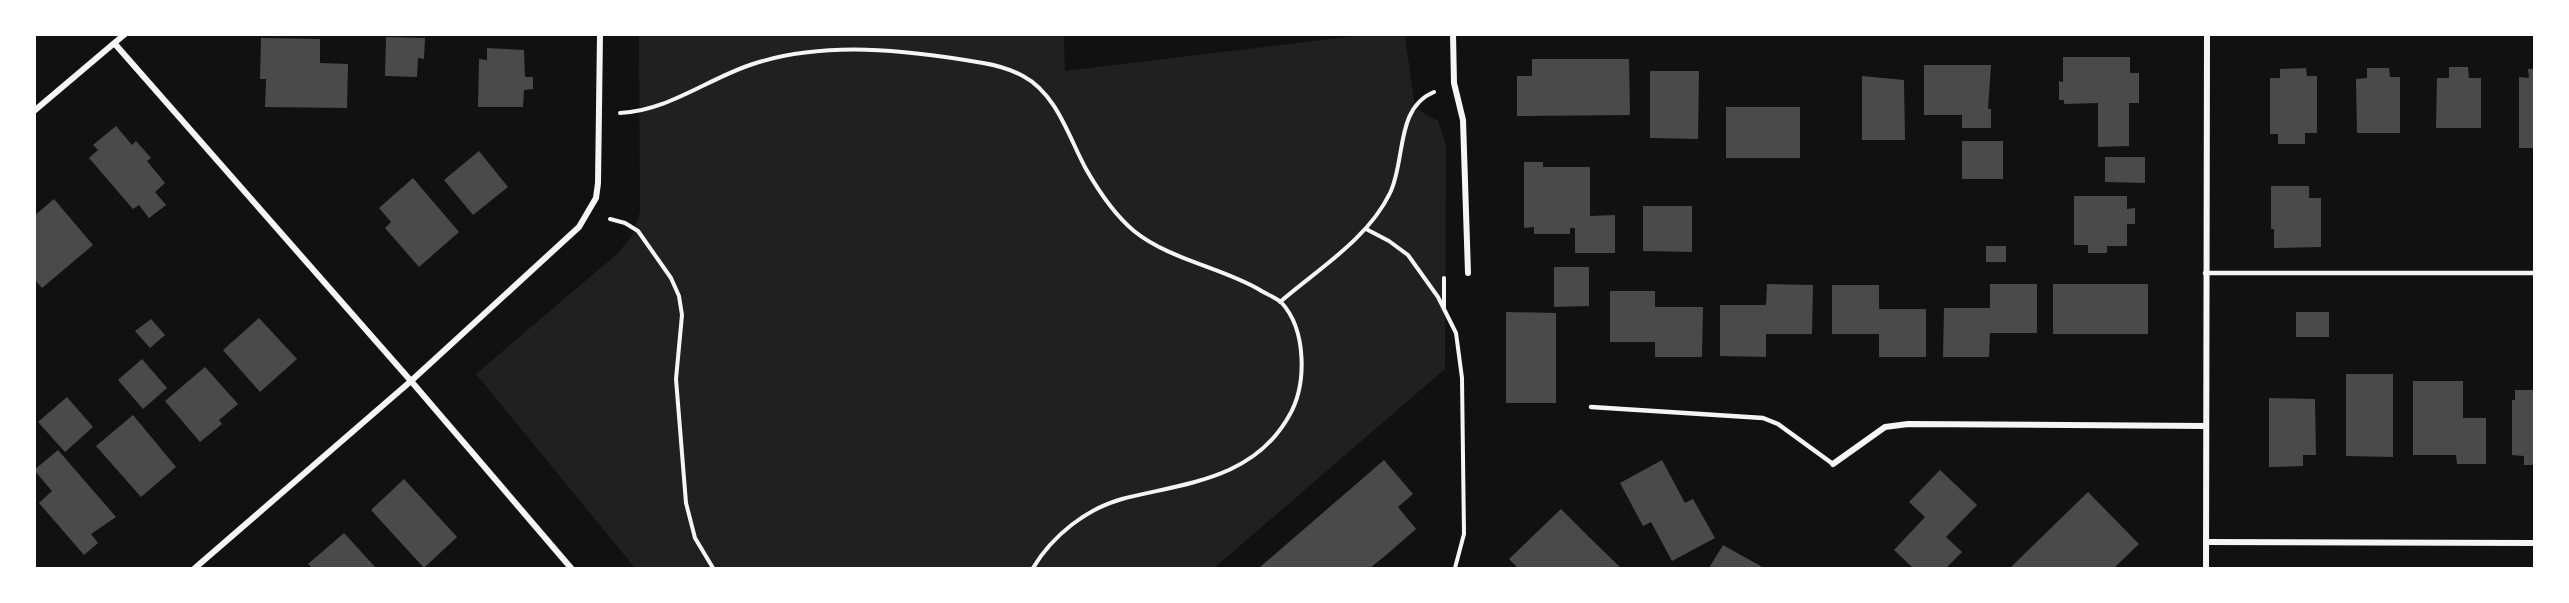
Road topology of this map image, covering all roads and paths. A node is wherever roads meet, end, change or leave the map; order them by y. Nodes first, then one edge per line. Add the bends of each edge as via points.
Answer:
1 (125, 34) edge
2 (600, 34) edge
3 (1453, 34) edge
4 (2207, 34) edge
5 (116, 44) junction
6 (1454, 83) junction
7 (34, 111) edge
8 (600, 114) junction
9 (588, 214) junction
10 (1366, 229) junction
11 (1468, 273) dead end
12 (2205, 273) junction
13 (2535, 273) edge
14 (1280, 302) junction
15 (411, 381) junction
16 (1591, 407) dead end
17 (2205, 426) junction
18 (1833, 464) joint
19 (2206, 542) junction
20 (2535, 543) edge
21 (195, 568) edge
22 (571, 568) edge
23 (713, 568) edge
24 (1033, 568) edge
25 (1455, 568) edge
26 (2206, 568) edge

1 - 5 street
2 - 8 street
3 - 6 street
4 - 12 street
5 - 7 street
5 - 15 street
6 - 10 path via 1421,97 1410,115 1392,190
6 - 11 street via 1463,120
8 - 9 street via 598,183
8 - 14 path via 638,112 749,66 798,52 847,50 986,64 1024,76 1053,104 1088,172 1134,231 1170,252 1249,283
9 - 15 street via 563,243
9 - 23 path via 625,223 638,231 679,296 682,315 676,379 686,503 695,538
10 - 14 path
10 - 25 path via 1408,255 1438,297 1456,333 1462,378 1464,534
12 - 13 lane
12 - 17 street
14 - 24 path via 1297,336 1302,367 1300,390 1289,417 1266,444 1240,464 1213,477 1092,511 1052,543
15 - 21 street
15 - 22 street
16 - 18 lane via 1763,418 1778,424
17 - 18 street via 1908,424 1878,431
17 - 19 street
19 - 20 street
19 - 26 street

